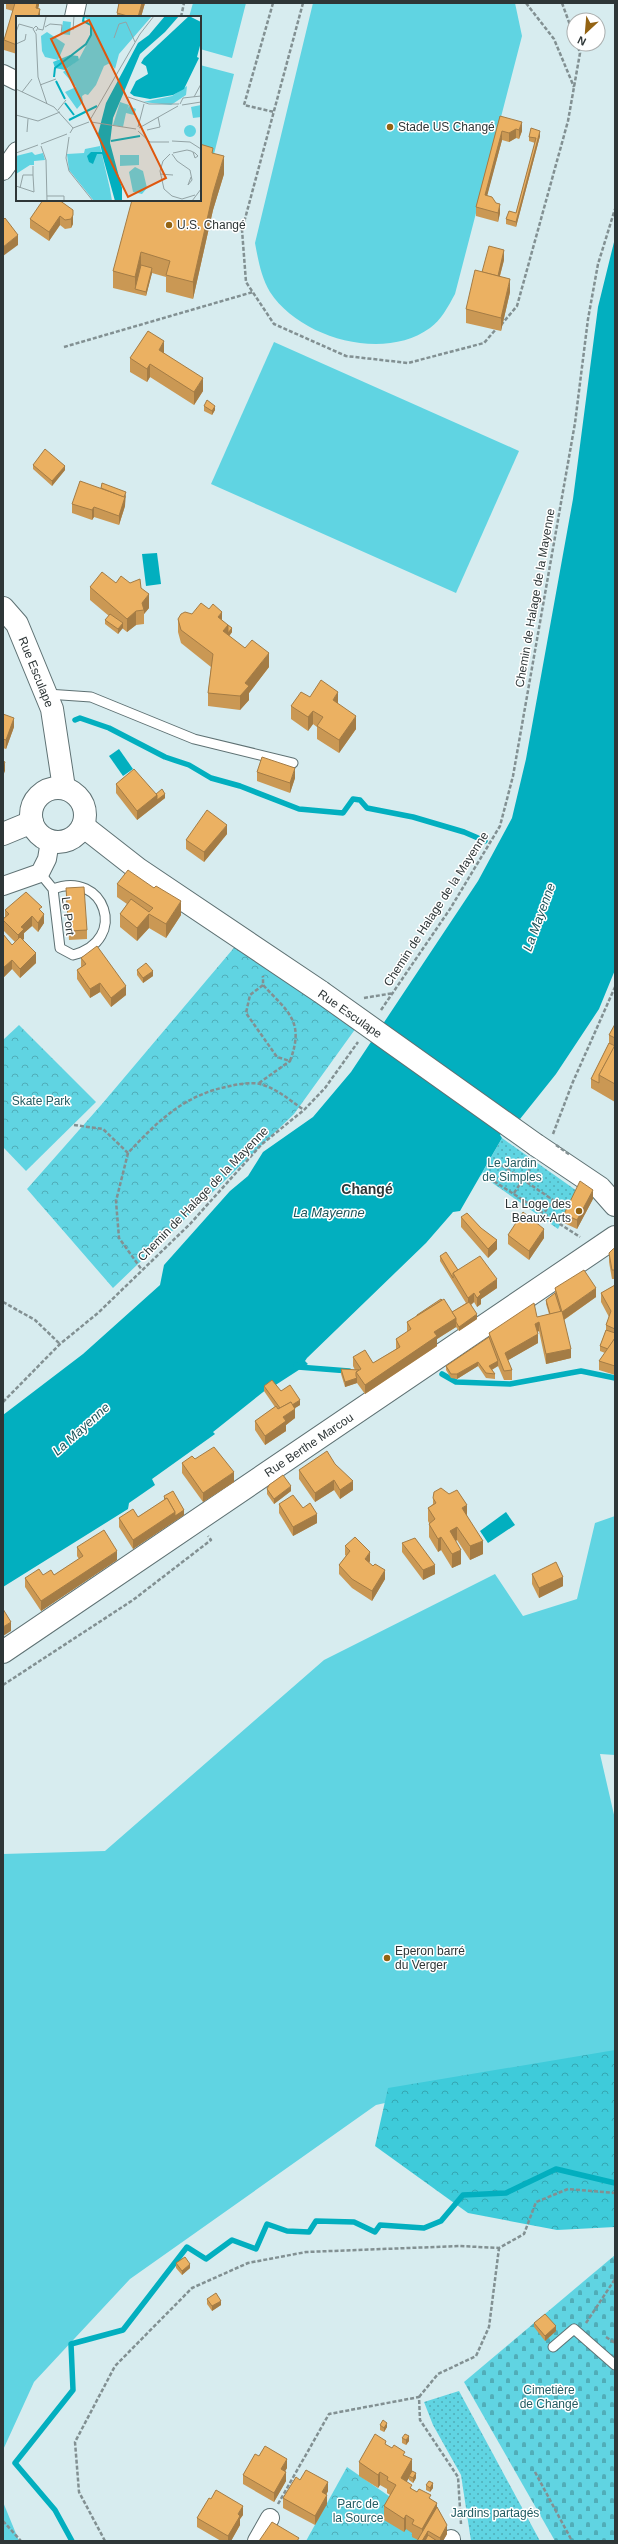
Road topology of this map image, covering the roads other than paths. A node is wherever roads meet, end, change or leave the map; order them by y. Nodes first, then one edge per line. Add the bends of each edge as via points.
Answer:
1 (78, 3) edge
2 (74, 16) edge
3 (3, 74) edge
4 (16, 80) edge
5 (16, 152) edge
6 (3, 170) edge
7 (3, 608) edge
8 (47, 694) junction
9 (293, 763) dead end
10 (64, 788) junction
11 (32, 822) junction
12 (83, 826) junction
13 (3, 834) edge
14 (50, 841) junction
15 (40, 873) junction
16 (3, 886) edge
17 (53, 889) junction
18 (615, 1205) edge
19 (615, 1212) edge
20 (615, 1231) edge
21 (607, 1243) edge
22 (3, 1652) edge
23 (553, 2347) dead end
24 (615, 2365) edge
25 (270, 2518) road end
26 (256, 2541) edge

1 - 2 street
3 - 4 street
5 - 6 street
7 - 8 street, Rue Esculape via 17,624
8 - 9 lane via 91,697 194,739
8 - 10 street, Rue Esculape via 52,709
10 - 11 street via 55,788 38,796 32,808
10 - 12 street via 72,791 82,803 85,810
11 - 13 street
11 - 14 street via 42,837
12 - 14 street via 76,835 66,841
12 - 18 street, Rue Esculape, bridge via 138,868 321,992 600,1188
14 - 15 street via 47,859
15 - 16 street
15 - 17 lane, Le Port
17 - 17 lane, Le Port via 60,948 73,955 86,952 100,940 106,920 99,898 86,888 63,885
19 - 20 street via 612,1222
21 - 22 street, Rue Berthe Marcou
23 - 24 lane via 574,2330
25 - 26 street

